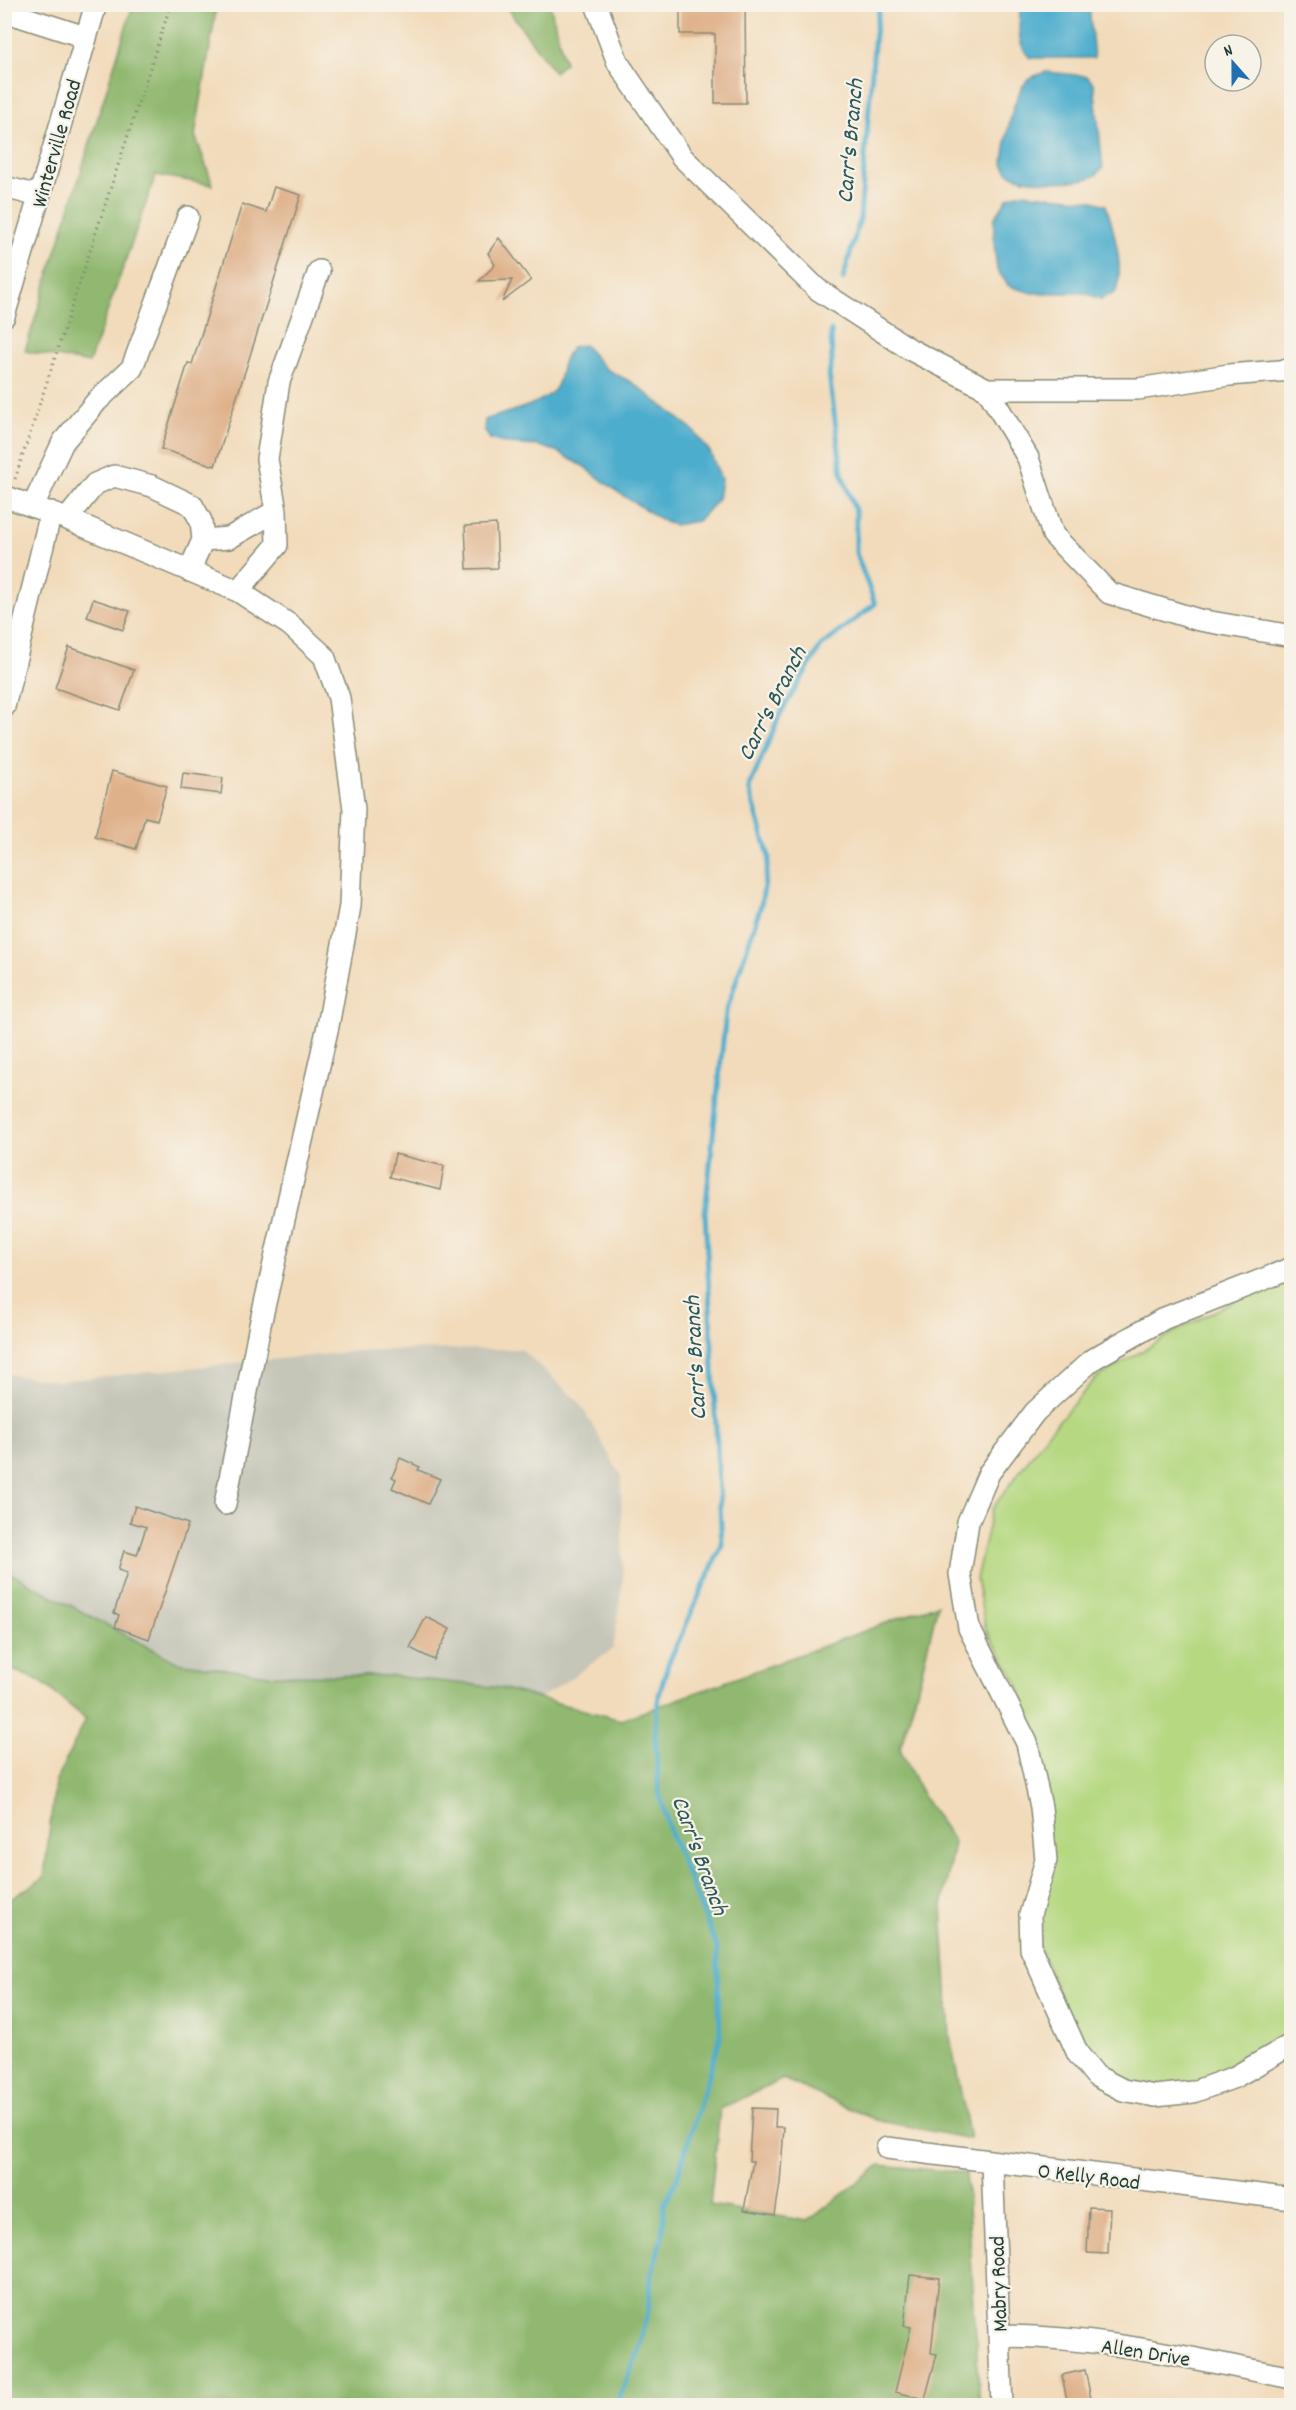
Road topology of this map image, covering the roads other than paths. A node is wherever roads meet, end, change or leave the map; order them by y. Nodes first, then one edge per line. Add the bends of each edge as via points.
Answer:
1 (96, 4) edge
2 (596, 4) edge
3 (4, 11) edge
4 (86, 38) junction
5 (4, 187) edge
6 (39, 196) junction
7 (188, 217) dead end
8 (319, 271) dead end
9 (4, 316) edge
10 (1292, 370) edge
11 (987, 389) junction
12 (4, 496) edge
13 (276, 511) junction
14 (50, 512) junction
15 (203, 540) junction
16 (189, 571) junction
17 (238, 591) junction
18 (1292, 636) edge
19 (4, 707) edge
20 (1292, 1268) edge
21 (225, 1504) dead end
22 (1292, 2044) edge
23 (887, 2148) dead end
24 (992, 2163) junction
25 (1292, 2199) edge
26 (999, 2336) junction
27 (1292, 2378) edge
28 (1002, 2406) edge

1 - 4 street, Winterville Road
2 - 11 street via 618,63 682,157 817,289 911,350
3 - 4 street
4 - 6 street, Winterville Road
5 - 6 street
6 - 9 street, Winterville Road
7 - 14 street via 132,368 97,401 63,442
8 - 13 street via 279,382 267,459
10 - 11 street via 1138,389
11 - 18 street via 1028,458 1053,535 1109,593 1199,620
12 - 14 street
13 - 15 street via 230,538
13 - 17 street via 277,545
14 - 15 street via 114,476 152,486 192,505 201,520
14 - 16 street
14 - 19 street
15 - 16 street
16 - 17 street
17 - 21 street via 290,625 324,656 339,698 354,809 348,917 328,1026 260,1325
20 - 22 street via 1165,1318 1092,1359 1035,1412 989,1473 968,1522 960,1574 969,1628 1027,1743 1041,1806 1046,1860 1030,1915 1031,1949 1078,2054 1096,2076 1123,2090 1155,2096 1193,2092 1235,2077
23 - 24 street, O Kelly Road
24 - 25 street, O Kelly Road
24 - 26 street, Mabry Road
26 - 27 street, Allen Drive via 1038,2336 1148,2349
26 - 28 street, Mabry Road

